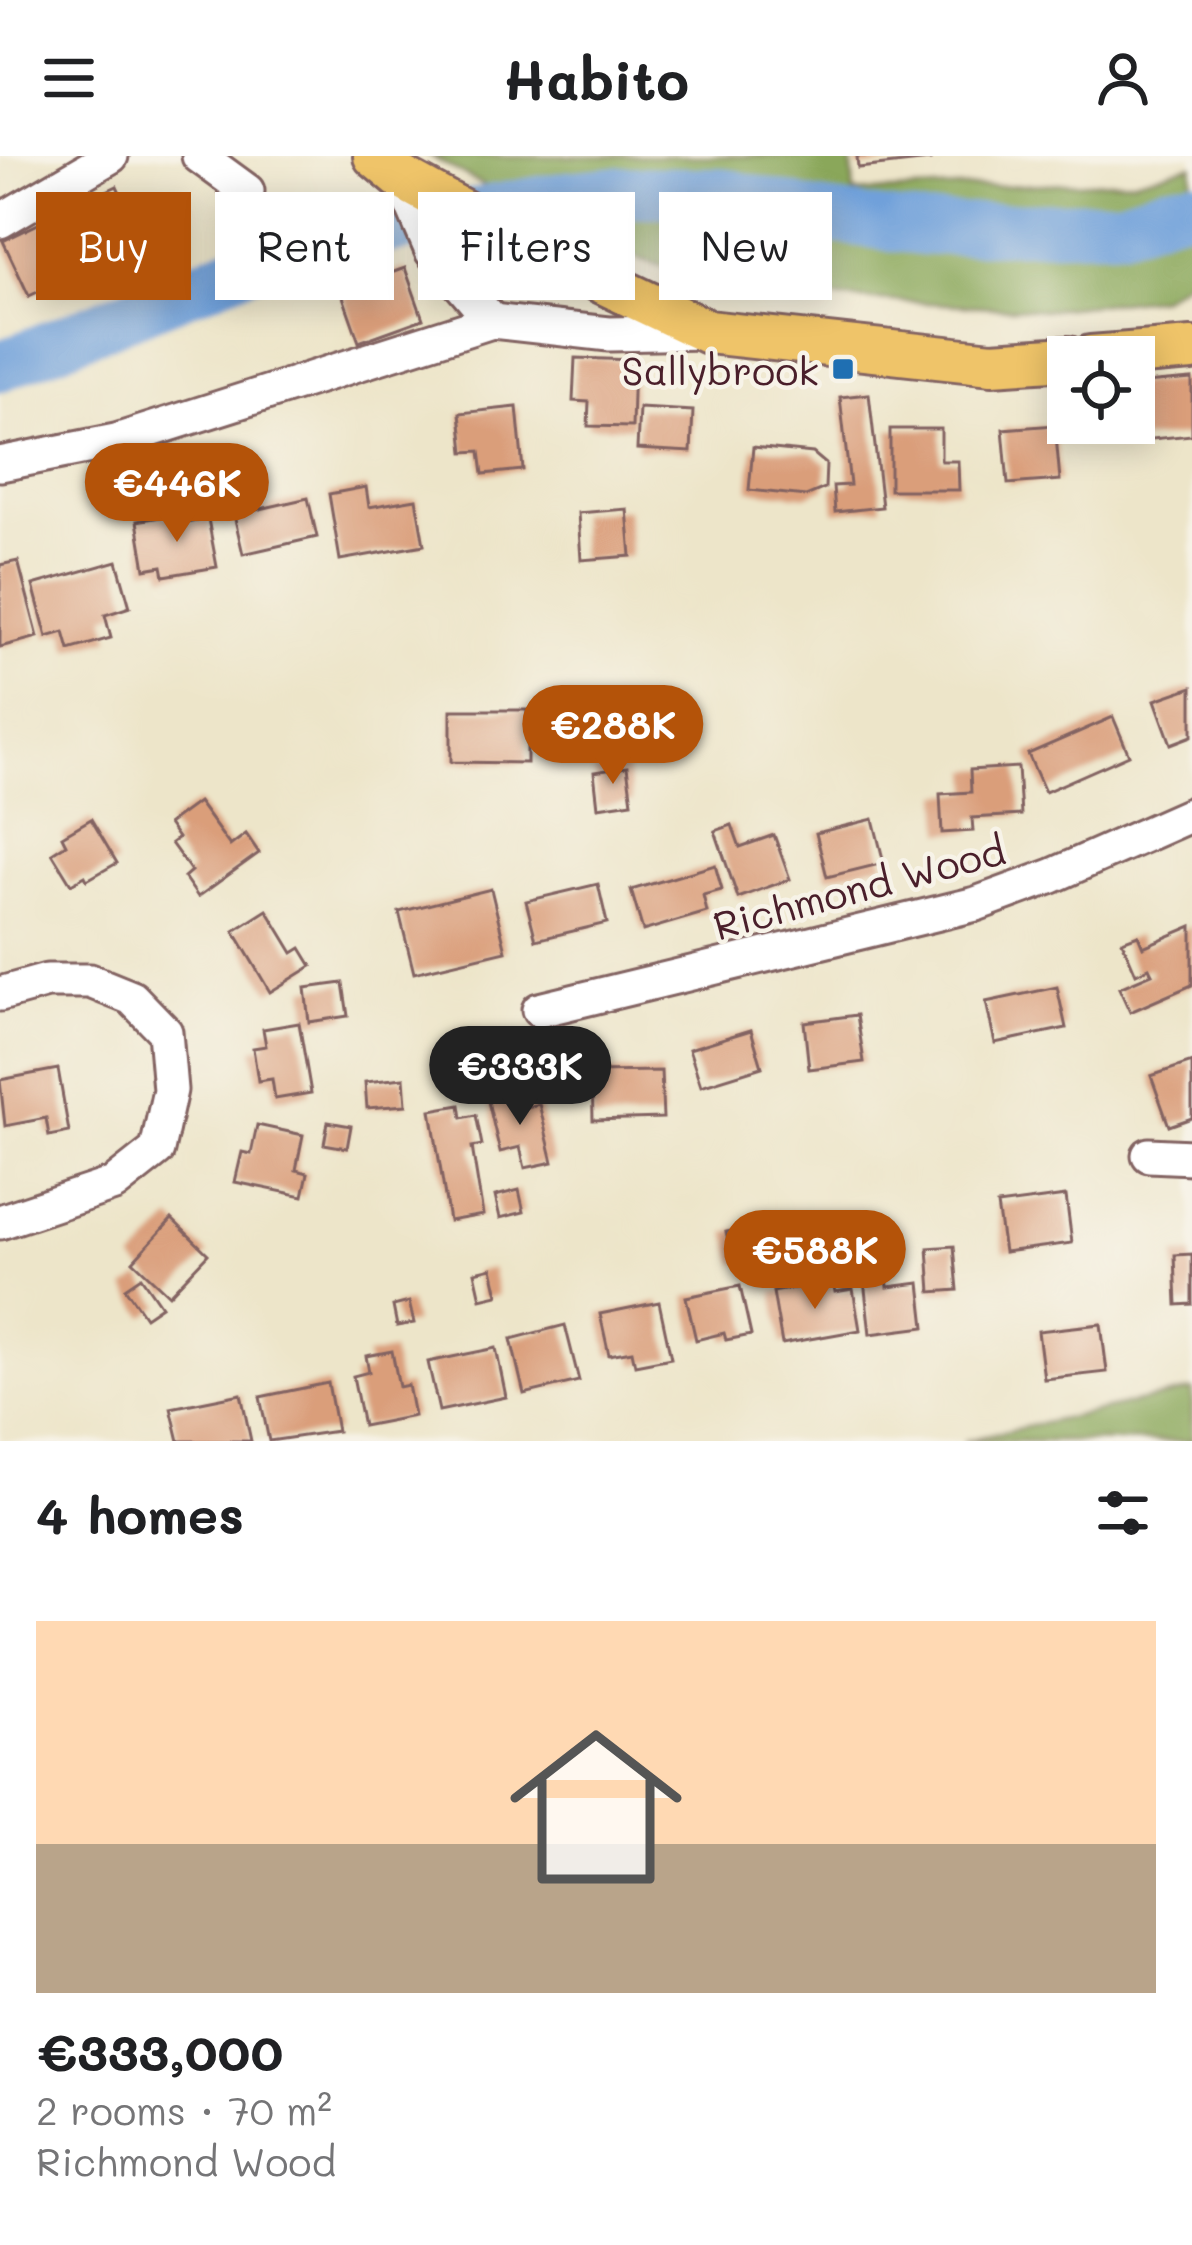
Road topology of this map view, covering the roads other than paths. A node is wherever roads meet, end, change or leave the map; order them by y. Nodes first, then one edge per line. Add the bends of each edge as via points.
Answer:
1 (111, 156) edge
2 (199, 156) edge
3 (387, 166) edge
4 (247, 191) dead end
5 (0, 220) edge
6 (492, 321) junction
7 (708, 332) junction
8 (1192, 349) edge
9 (1155, 352) edge
10 (1047, 359) edge
11 (0, 464) edge
12 (1192, 814) edge
13 (0, 994) edge
14 (538, 1010) dead end
15 (1149, 1155) dead end
16 (1192, 1157) edge
17 (0, 1222) edge

1 - 5 street
2 - 4 street
3 - 6 street via 432,251
3 - 7 main road via 523,244
6 - 7 street via 608,334
6 - 11 street via 116,441
7 - 10 main road via 992,363
8 - 9 main road
12 - 14 street, Richmond Wood via 976,904
13 - 17 street via 47,981 90,981 132,998 165,1032 170,1090 157,1150 114,1184
15 - 16 street

